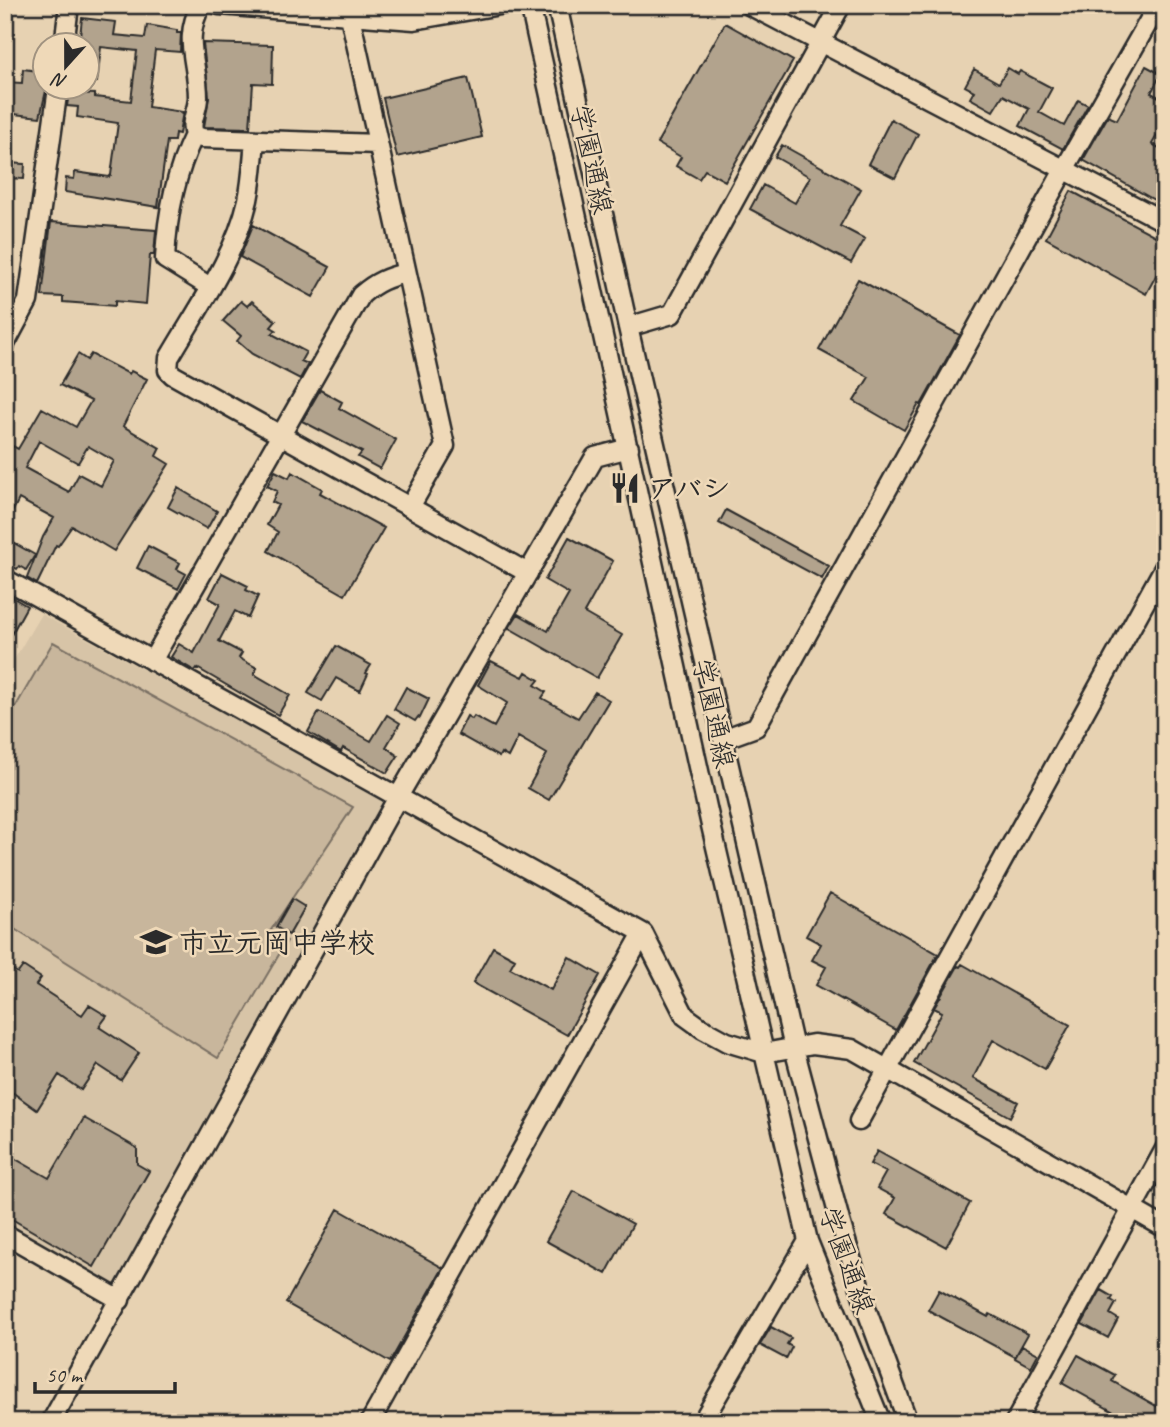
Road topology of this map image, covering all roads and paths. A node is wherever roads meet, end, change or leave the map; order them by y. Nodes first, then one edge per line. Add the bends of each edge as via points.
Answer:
1 (69, 5) edge
2 (201, 5) edge
3 (219, 5) edge
4 (500, 5) edge
5 (530, 5) edge
6 (557, 5) edge
7 (749, 5) edge
8 (841, 5) edge
9 (1158, 5) edge
10 (350, 16) junction
11 (66, 32) edge
12 (821, 42) junction
13 (56, 102) edge
14 (194, 135) junction
15 (256, 141) junction
16 (378, 144) junction
17 (1065, 168) junction
18 (1165, 222) edge
19 (406, 273) junction
20 (210, 287) junction
21 (628, 327) junction
22 (5, 344) edge
23 (281, 435) junction
24 (629, 448) junction
25 (410, 507) junction
26 (1165, 566) edge
27 (528, 573) junction
28 (5, 579) edge
29 (152, 661) junction
30 (723, 739) junction
31 (398, 797) junction
32 (643, 933) junction
33 (794, 1048) junction
34 (764, 1053) junction
35 (888, 1068) junction
36 (859, 1121) dead end
37 (1165, 1149) edge
38 (1131, 1209) junction
39 (1165, 1228) edge
40 (5, 1234) edge
41 (808, 1241) junction
42 (120, 1300) junction
43 (51, 1422) edge
44 (370, 1422) edge
45 (702, 1422) edge
46 (881, 1422) edge
47 (908, 1422) edge
48 (1015, 1422) edge

1 - 11 street
2 - 14 street via 192,21 198,99 191,126
3 - 10 street
4 - 10 street via 414,20
5 - 24 street, 学園通線
6 - 21 street, 学園通線
7 - 12 street
8 - 12 street
9 - 17 street
10 - 16 street
12 - 17 street
12 - 21 street via 672,314
13 - 22 street via 28,301
14 - 15 street
14 - 20 street via 180,163 166,259
15 - 16 street
15 - 20 street via 244,210 228,257
16 - 19 street
17 - 18 street
17 - 30 street via 756,727
19 - 23 street via 386,278 362,295
19 - 25 street via 445,446
20 - 23 street via 169,358 168,370
21 - 30 street, 学園通線
23 - 25 street
23 - 29 street
24 - 27 street via 595,457
24 - 34 street, 学園通線
25 - 27 street
26 - 35 street
27 - 31 street
28 - 29 street
29 - 31 street
30 - 33 street, 学園通線
31 - 32 street
31 - 42 street
32 - 34 street via 685,1016 727,1042
32 - 44 street
33 - 34 street
33 - 35 street via 813,1044 852,1049
33 - 47 street, 学園通線 via 867,1311
34 - 41 street, 学園通線
35 - 36 street
35 - 38 street
37 - 38 street
38 - 39 street
38 - 48 street
40 - 42 street
41 - 45 street
41 - 46 street, 学園通線
42 - 43 street

